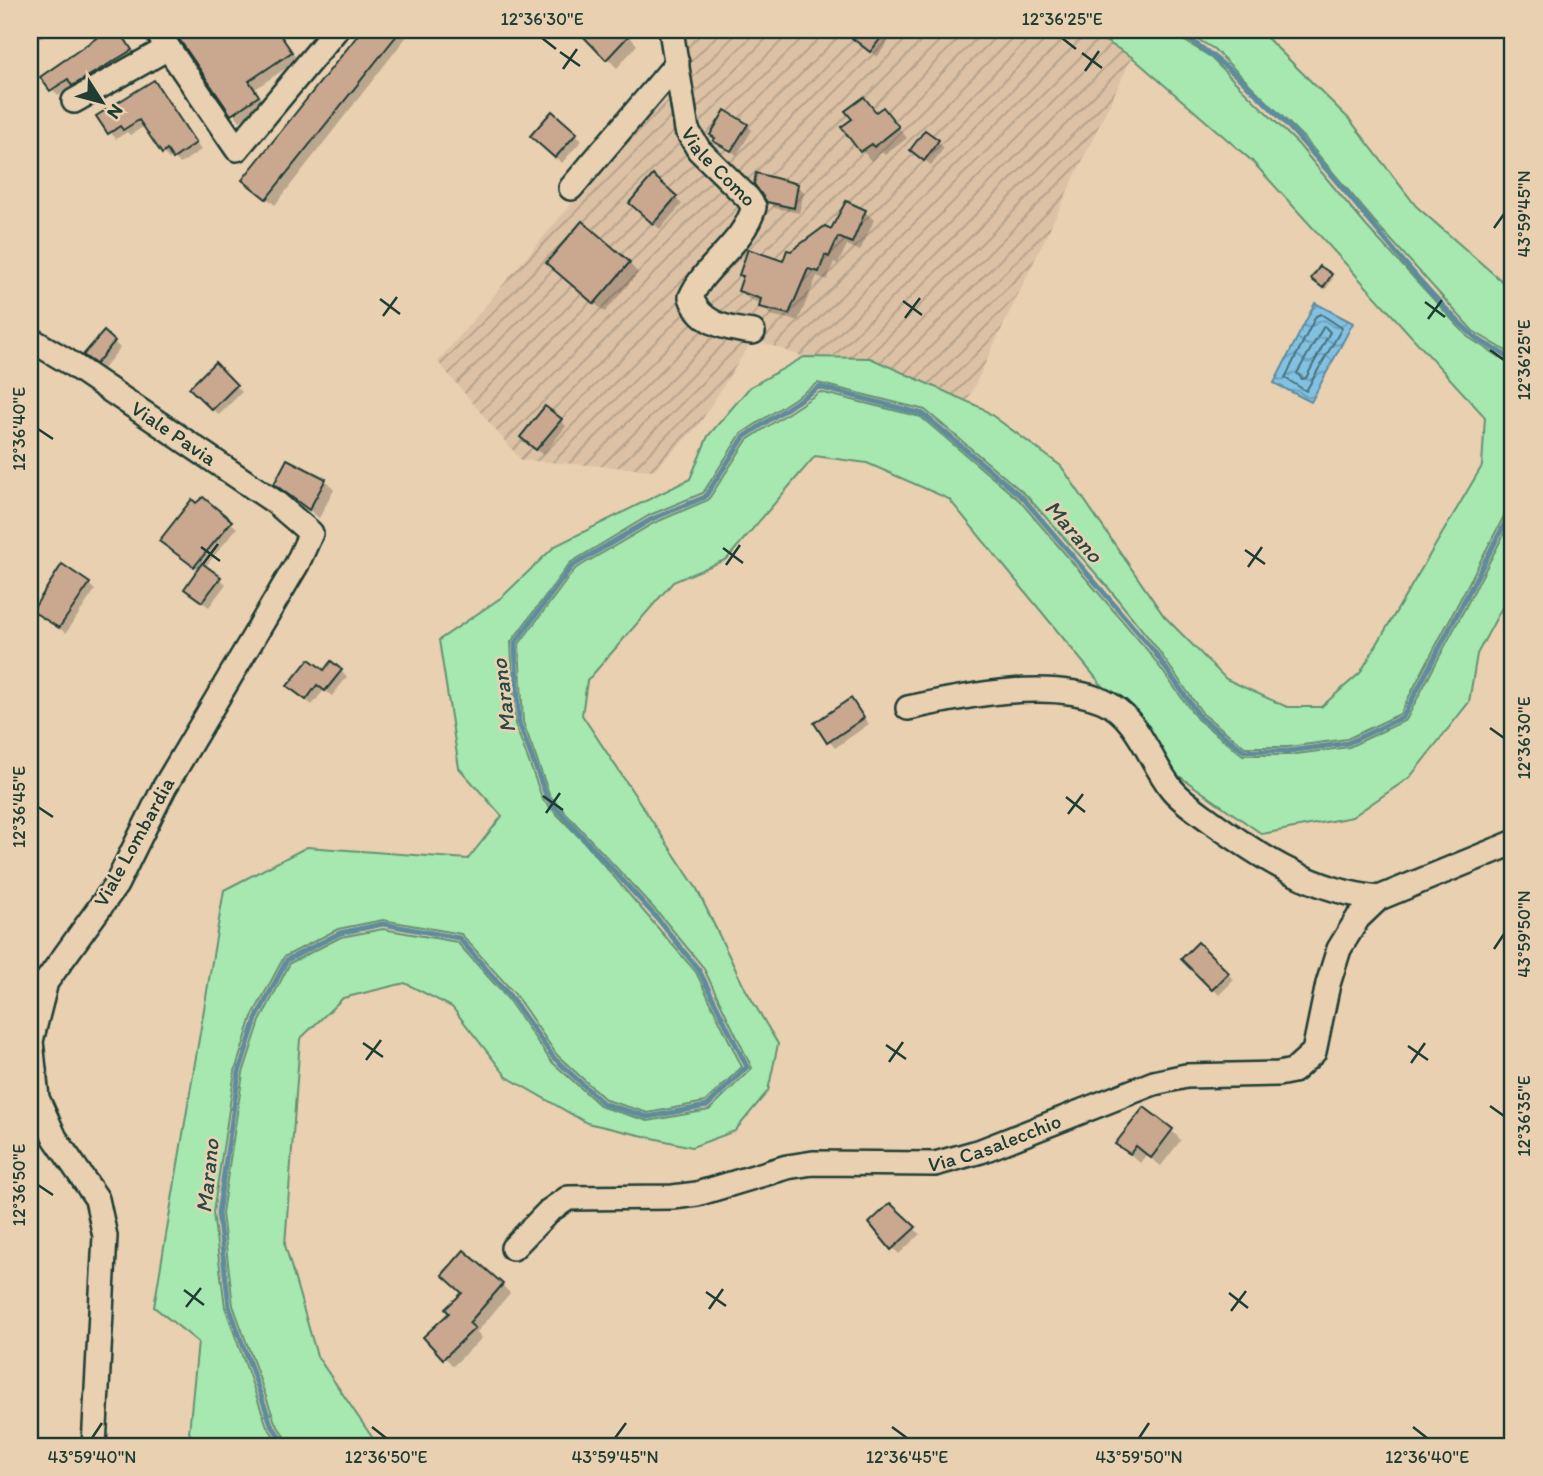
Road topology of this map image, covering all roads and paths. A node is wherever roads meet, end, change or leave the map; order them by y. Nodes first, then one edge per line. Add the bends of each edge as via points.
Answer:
1 (671, 30) edge
2 (323, 35) edge
3 (162, 39) edge
4 (677, 63) junction
5 (74, 102) dead end
6 (571, 188) dead end
7 (753, 332) dead end
8 (30, 340) edge
9 (311, 533) joint
10 (908, 708) dead end
11 (1513, 843) edge
12 (1379, 898) junction
13 (513, 1248) dead end
14 (94, 1446) edge

1 - 4 street, Viale Como
2 - 3 street via 237,149
3 - 5 street
4 - 6 street
4 - 7 street, Viale Como via 687,130 699,150 754,207 738,240 698,280 691,297 695,309 710,322
8 - 9 street, Viale Pavia via 275,502
9 - 14 street, Viale Lombardia via 164,788 116,885 46,982 31,1041 37,1098 55,1138 97,1199 105,1236
10 - 12 street, Via Casalecchio via 954,698 1047,690 1105,702 1128,720 1172,790 1248,848 1319,886
11 - 12 street, Via Casalecchio
12 - 13 street, Via Casalecchio via 1339,949 1319,1038 1305,1063 1293,1071 1185,1076 1153,1083 981,1151 935,1164 813,1163 673,1198 568,1198

